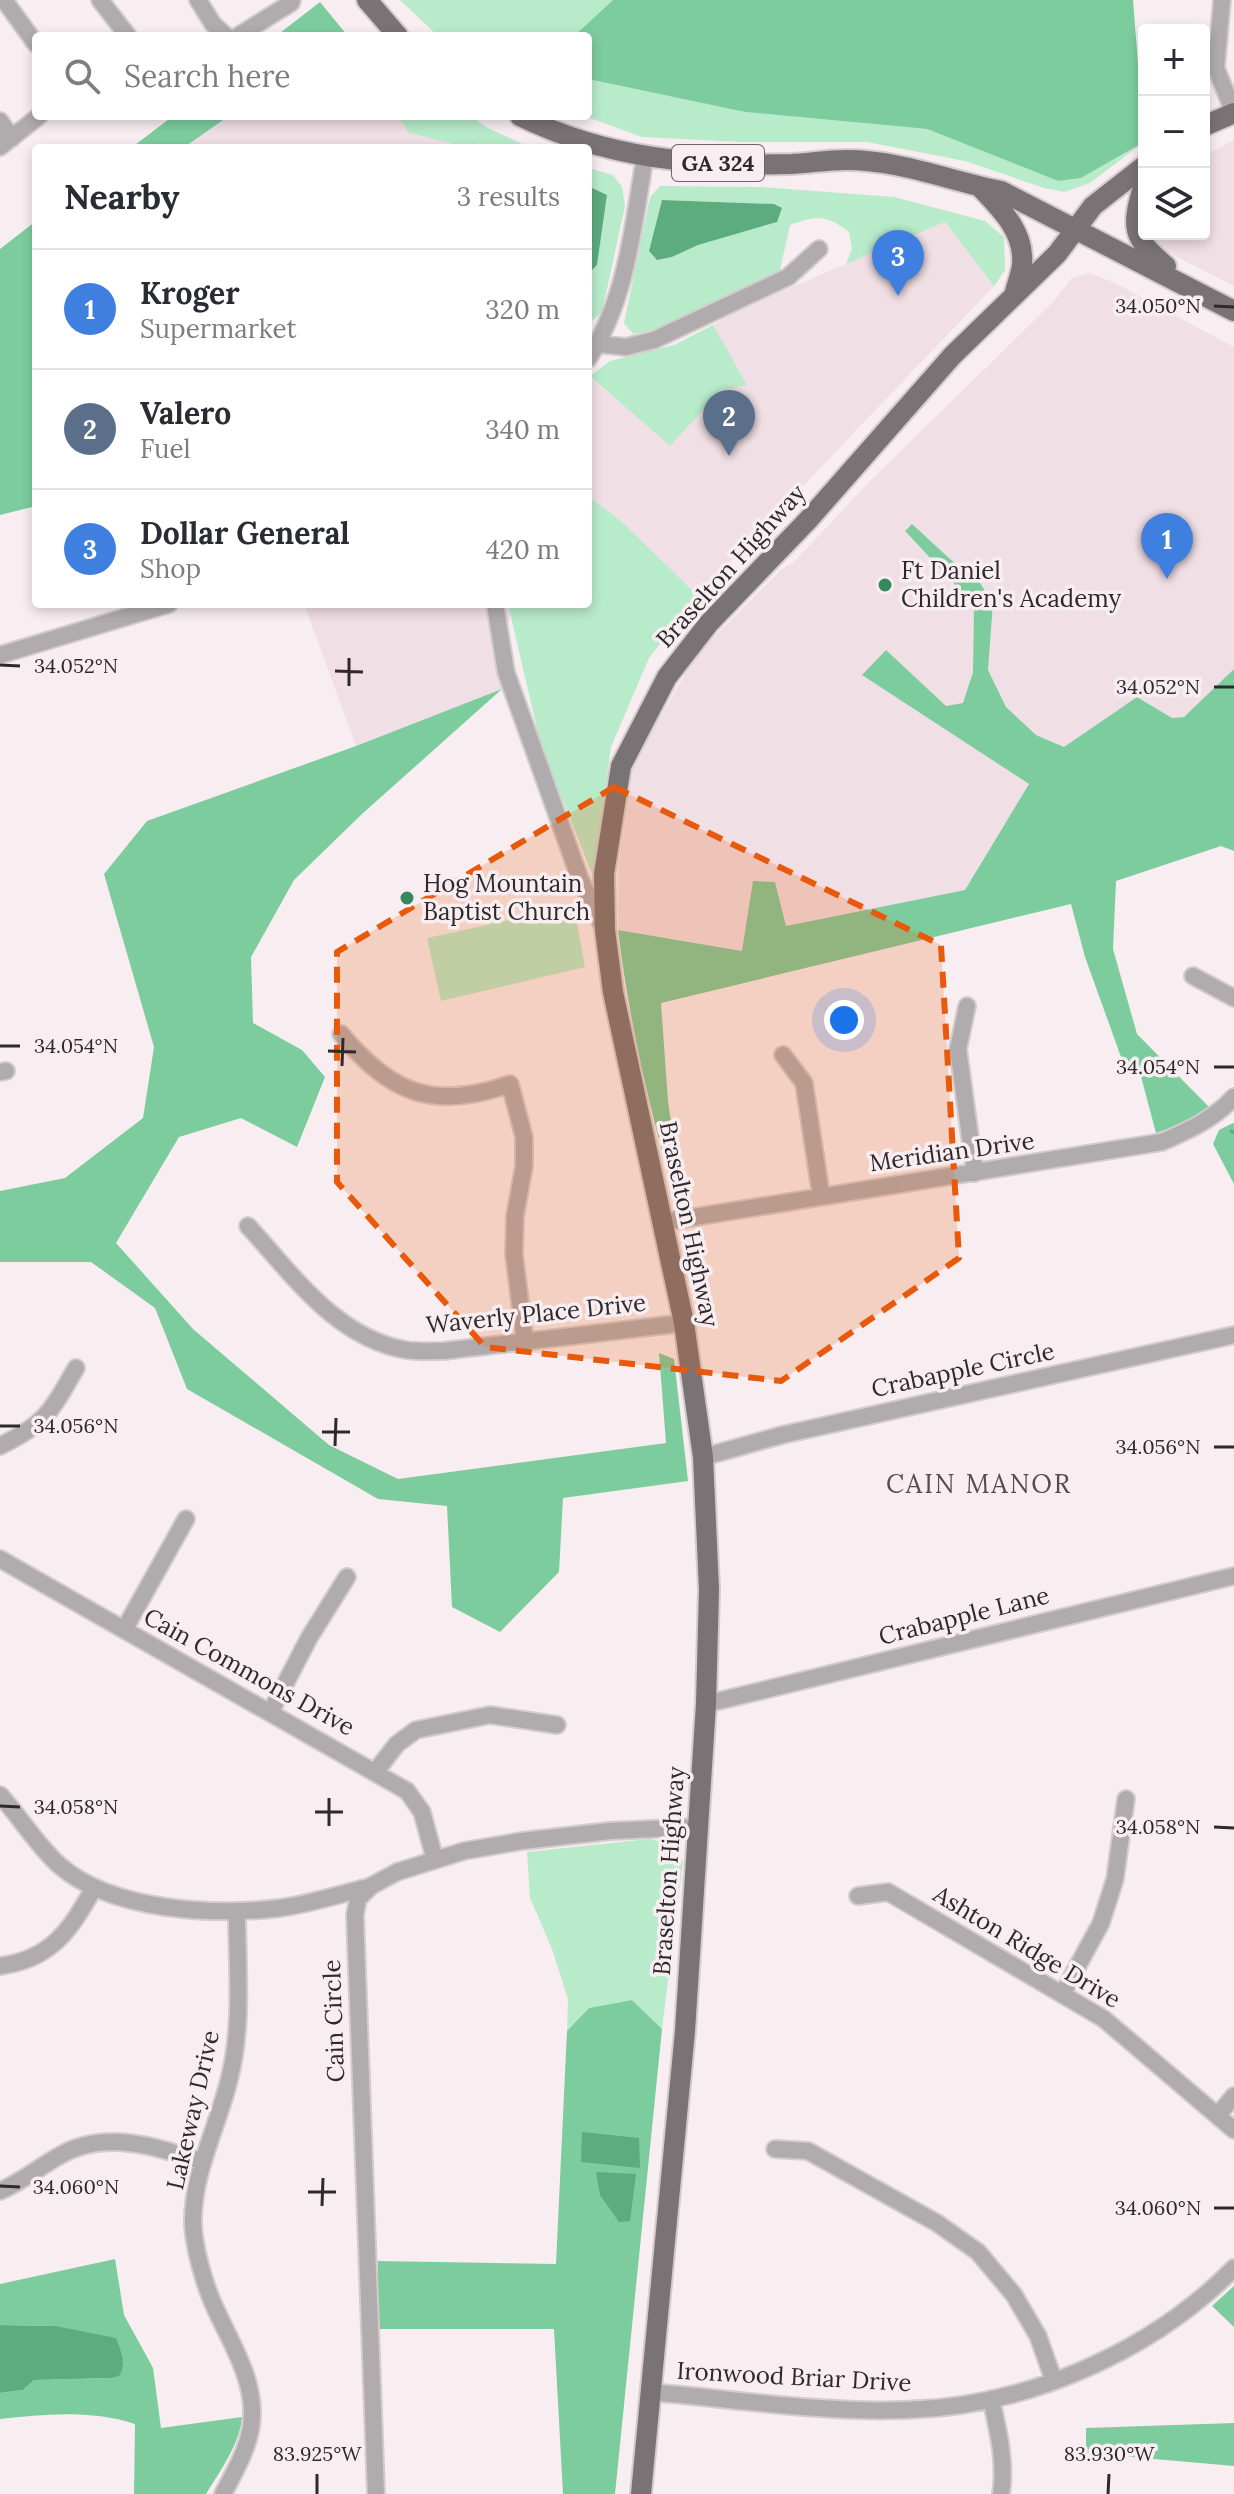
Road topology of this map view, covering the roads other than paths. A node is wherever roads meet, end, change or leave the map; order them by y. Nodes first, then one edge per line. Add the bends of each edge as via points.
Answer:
1 (4, 0) edge
2 (100, 0) edge
3 (198, 0) edge
4 (292, 0) edge
5 (367, 0) edge
6 (1222, 0) edge
7 (125, 32) edge
8 (222, 32) edge
9 (244, 32) edge
10 (395, 32) edge
11 (32, 38) edge
12 (1234, 113) edge
13 (34, 120) edge
14 (529, 120) edge
15 (0, 121) edge
16 (1210, 123) edge
17 (6, 142) edge
18 (645, 157) junction
19 (1141, 168) edge
20 (980, 187) junction
21 (1138, 207) edge
22 (1076, 229) junction
23 (1138, 236) edge
24 (1141, 240) edge
25 (819, 249) dead end
26 (1193, 290) junction
27 (1014, 297) junction
28 (1234, 311) edge
29 (598, 344) junction
30 (592, 353) edge
31 (156, 608) edge
32 (496, 608) edge
33 (0, 655) edge
34 (605, 930) junction
35 (1193, 976) dead end
36 (1234, 998) edge
37 (967, 1006) dead end
38 (341, 1034) dead end
39 (783, 1055) dead end
40 (1234, 1097) edge
41 (975, 1173) junction
42 (821, 1195) junction
43 (664, 1222) junction
44 (248, 1226) dead end
45 (684, 1323) junction
46 (1234, 1335) edge
47 (525, 1342) junction
48 (76, 1368) dead end
49 (0, 1446) edge
50 (703, 1457) junction
51 (186, 1519) dead end
52 (0, 1559) edge
53 (1234, 1576) edge
54 (347, 1577) dead end
55 (124, 1630) junction
56 (706, 1704) junction
57 (271, 1711) junction
58 (557, 1725) dead end
59 (376, 1771) junction
60 (0, 1795) edge
61 (1126, 1799) dead end
62 (697, 1827) junction
63 (435, 1860) junction
64 (371, 1886) junction
65 (94, 1888) junction
66 (858, 1896) dead end
67 (237, 1912) junction
68 (0, 1966) edge
69 (1063, 1993) junction
70 (1234, 2096) edge
71 (1218, 2115) junction
72 (1234, 2130) edge
73 (775, 2149) dead end
74 (203, 2162) junction
75 (0, 2191) edge
76 (1234, 2268) edge
77 (1054, 2381) junction
78 (649, 2392) junction
79 (991, 2399) junction
80 (223, 2494) edge
81 (376, 2494) edge
82 (641, 2494) edge
83 (1001, 2494) edge

1 - 11 street
2 - 7 street
3 - 8 street
4 - 9 street
5 - 10 main road
6 - 12 street via 1216,68
12 - 16 main road
13 - 17 street
14 - 18 main road, GA 324
15 - 17 street
18 - 20 main road, GA 324 via 749,164 848,160 917,170
18 - 29 street via 626,266
19 - 22 main road, Braselton Highway via 1093,206
20 - 22 main road via 1001,191
20 - 27 main road via 1009,217 1020,241 1022,265
21 - 23 main road
22 - 26 main road
22 - 27 main road, Braselton Highway
24 - 26 main road
25 - 29 street via 788,277 654,340 626,347
26 - 28 main road
27 - 34 main road, Braselton Highway via 952,356 709,623 667,677 621,766 604,874
29 - 30 street
31 - 33 street
32 - 34 street via 506,672 580,879
34 - 43 main road, Braselton Highway via 613,992
35 - 36 street
37 - 41 street via 958,1049
38 - 47 street via 364,1061 412,1091 464,1097 510,1084 524,1137 514,1254
39 - 42 street via 804,1083
40 - 41 street, Meridian Drive via 1206,1121 1162,1142
41 - 42 street, Meridian Drive
42 - 43 street, Meridian Drive
43 - 45 main road, Braselton Highway
44 - 47 street, Waverly Place Drive via 339,1322 371,1340 407,1350 443,1351
45 - 47 street, Waverly Place Drive
45 - 50 main road, Braselton Highway
46 - 50 street, Crabapple Circle
48 - 49 street via 47,1417
50 - 56 main road, Braselton Highway via 709,1589
51 - 55 street
52 - 55 street, Cain Commons Drive
53 - 56 street, Crabapple Lane
54 - 57 street
55 - 57 street, Cain Commons Drive
56 - 62 main road, Braselton Highway
57 - 59 street, Cain Commons Drive
58 - 59 street via 490,1715 416,1730
59 - 63 street, Cain Commons Drive via 407,1791 422,1812
60 - 65 street via 60,1866
61 - 69 street via 1115,1879 1101,1923
62 - 63 street via 522,1841
62 - 78 main road, Braselton Highway via 685,2031
63 - 64 street
64 - 67 street via 284,1908
64 - 81 street, Cain Circle via 358,1899 355,1915
65 - 67 street via 190,1910
65 - 68 street via 57,1943
66 - 69 street, Ashton Ridge Drive via 888,1892
67 - 74 street, Lakeway Drive via 236,2046
69 - 71 street, Ashton Ridge Drive via 1104,2019
70 - 71 street
71 - 72 street, Ashton Ridge Drive
73 - 77 street via 808,2151 978,2252 1014,2295 1038,2336
74 - 75 street via 130,2141 92,2144 62,2154
74 - 80 street, Lakeway Drive via 193,2224 210,2297 251,2391 251,2429
76 - 77 street, Ironwood Briar Drive via 1182,2315 1133,2345
77 - 79 street, Ironwood Briar Drive
78 - 79 street, Ironwood Briar Drive via 859,2410 959,2406
78 - 82 main road, Braselton Highway
79 - 83 street via 1000,2438

